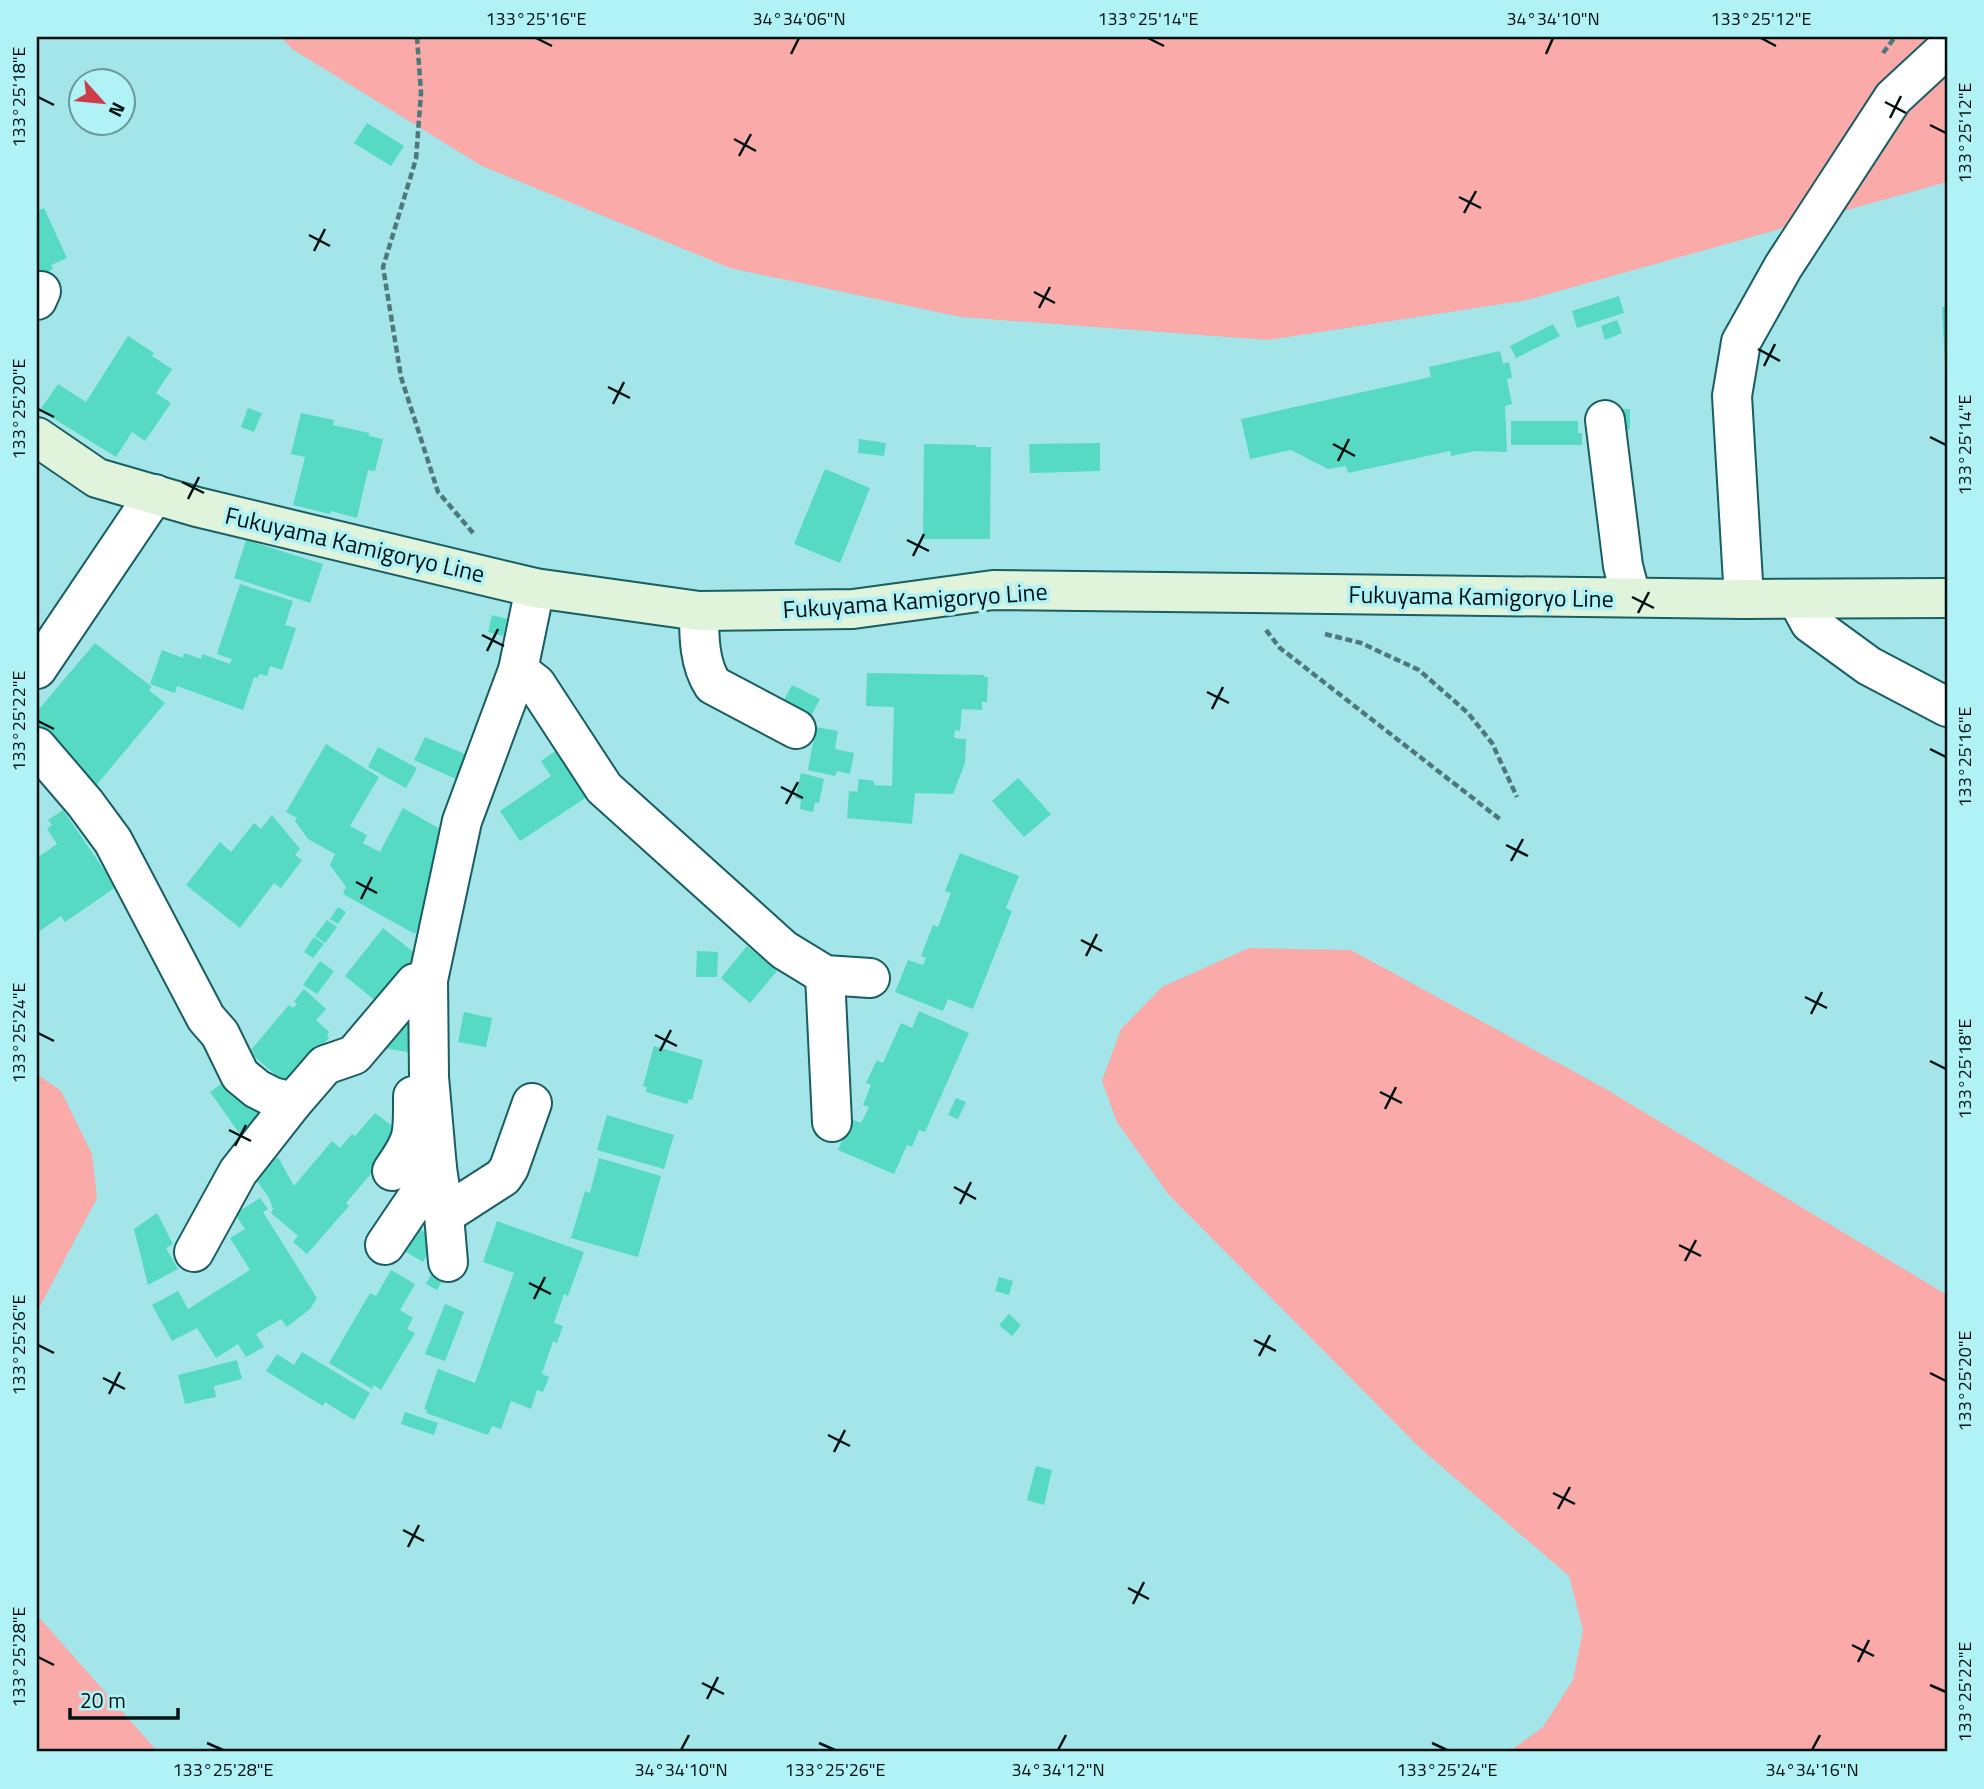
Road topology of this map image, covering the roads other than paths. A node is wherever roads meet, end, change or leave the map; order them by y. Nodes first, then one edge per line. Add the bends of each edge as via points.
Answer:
1 (1947, 48) edge
2 (1605, 420) dead end
3 (37, 437) edge
4 (155, 494) junction
5 (518, 583) junction
6 (1631, 597) junction
7 (1947, 598) edge
8 (1744, 599) junction
9 (1797, 599) junction
10 (699, 611) junction
11 (37, 669) edge
12 (518, 670) junction
13 (1947, 707) edge
14 (796, 729) dead end
15 (37, 747) edge
16 (825, 975) junction
17 (870, 978) dead end
18 (429, 980) junction
19 (429, 1077) junction
20 (293, 1102) junction
21 (532, 1103) dead end
22 (832, 1122) dead end
23 (437, 1168) junction
24 (392, 1171) dead end
25 (444, 1215) junction
26 (385, 1245) dead end
27 (194, 1252) dead end
28 (448, 1262) dead end

1 - 8 street via 1893,98 1783,267 1741,342 1732,396
2 - 6 street
3 - 4 main road, Fukuyama Kamigoryo Line via 96,478
4 - 5 main road, Fukuyama Kamigoryo Line
4 - 11 street
5 - 10 main road, Fukuyama Kamigoryo Line
5 - 12 street
6 - 8 main road, Fukuyama Kamigoryo Line
6 - 10 main road, Fukuyama Kamigoryo Line via 993,590 853,609
7 - 9 main road, Fukuyama Kamigoryo Line
8 - 9 main road, Fukuyama Kamigoryo Line
9 - 13 street via 1810,623 1869,666
10 - 14 street via 705,673 713,685
12 - 16 street via 537,684 604,788 783,950
12 - 18 street via 462,821
15 - 20 street via 113,841 240,1075 257,1089
16 - 17 street
16 - 22 street
18 - 19 street
18 - 20 street via 415,983 354,1055 325,1065
19 - 23 street
19 - 24 street via 418,1083 413,1095 413,1134
20 - 27 street via 238,1172
21 - 25 street via 503,1177
23 - 25 street
23 - 26 street
25 - 28 street

